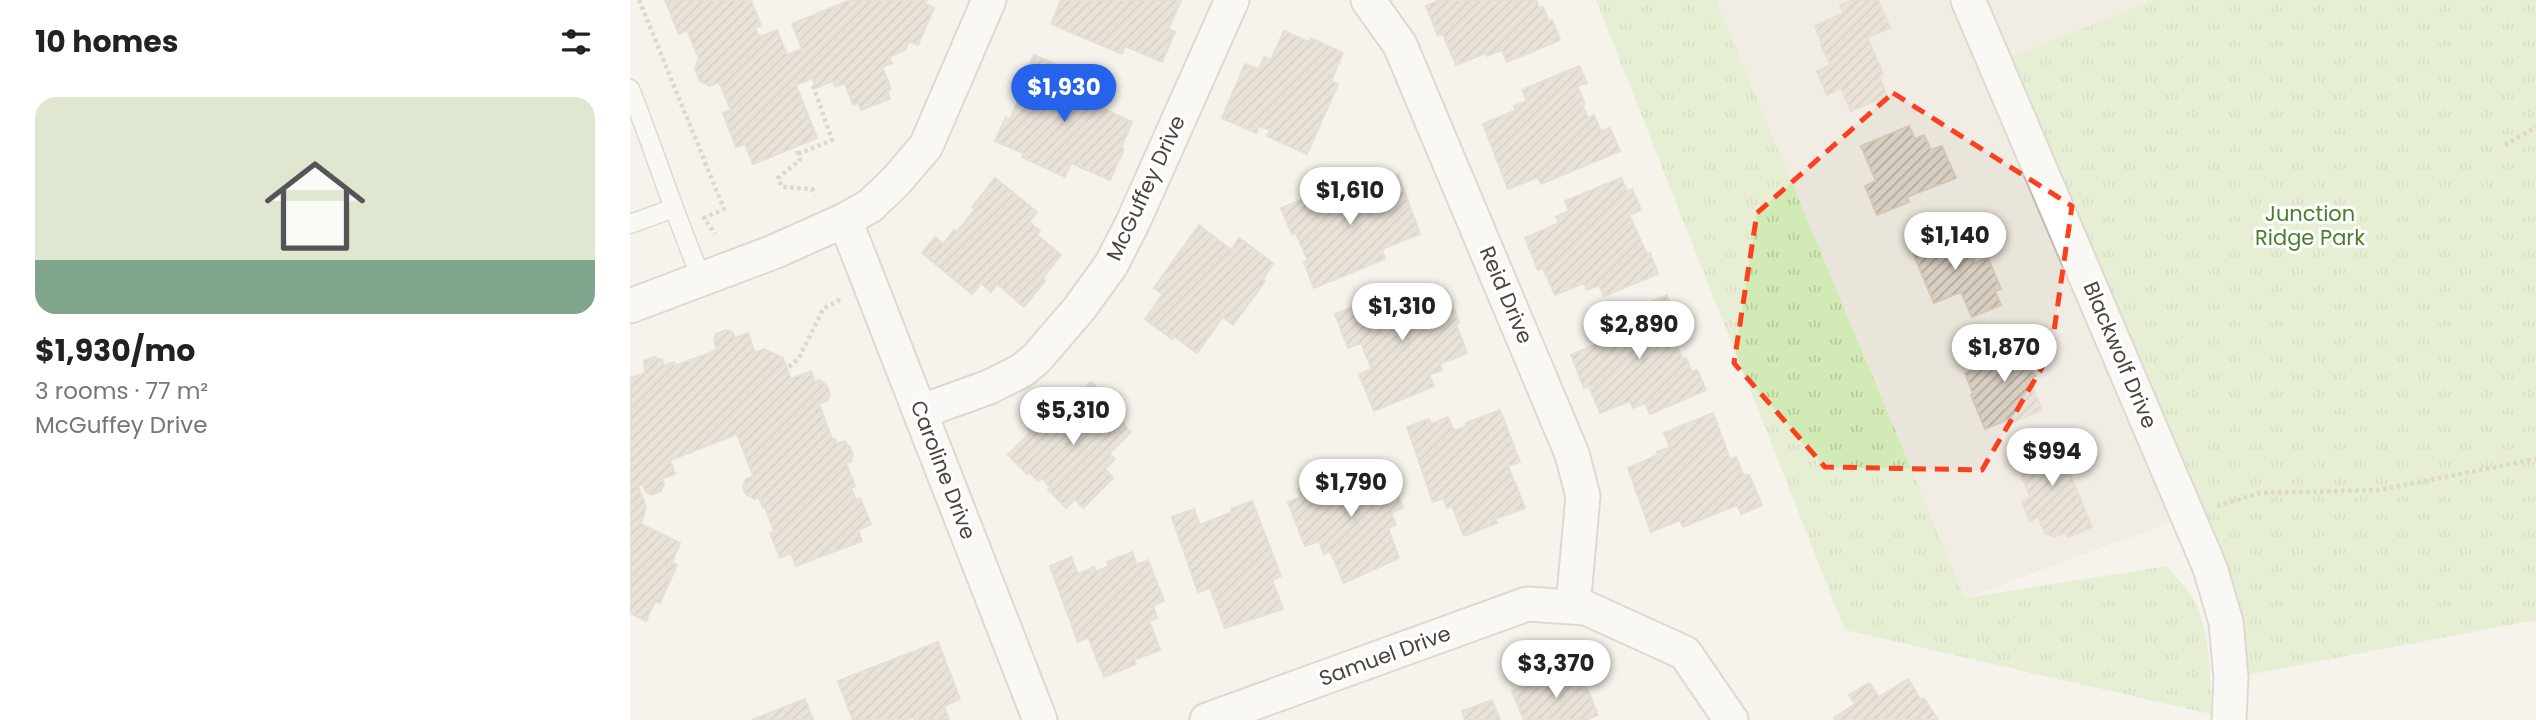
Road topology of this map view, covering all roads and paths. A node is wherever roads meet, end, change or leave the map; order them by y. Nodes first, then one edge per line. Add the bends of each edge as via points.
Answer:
1 (639, 0) edge
2 (989, 0) edge
3 (1232, 0) edge
4 (1368, 0) edge
5 (1968, 0) edge
6 (813, 85) dead end
7 (630, 89) edge
8 (2536, 127) edge
9 (2505, 145) dead end
10 (815, 195) dead end
11 (674, 208) junction
12 (845, 220) junction
13 (630, 224) edge
14 (715, 234) dead end
15 (702, 279) junction
16 (841, 299) dead end
17 (630, 306) edge
18 (789, 367) dead end
19 (920, 412) junction
20 (2536, 459) edge
21 (2217, 506) dead end
22 (1573, 607) junction
23 (1040, 720) edge
24 (1207, 720) edge
25 (1731, 720) edge
26 (2229, 720) edge

1 - 14 path via 724,209 704,218
2 - 12 street via 926,146 870,206
3 - 19 street, McGuffey Drive via 1133,222 1111,265 1079,309 1021,372
4 - 22 street, Reid Drive via 1400,45 1572,454 1583,496
5 - 26 street, Blackwolf Drive via 2210,568 2226,622
6 - 10 path via 832,140 797,152 800,160 778,178 782,187 812,189
7 - 11 lane
8 - 9 path
11 - 13 lane
11 - 15 lane
12 - 15 street
12 - 19 street, Caroline Drive
15 - 17 street
16 - 18 path via 823,309 799,358
19 - 23 street, Caroline Drive
20 - 21 path via 2379,490 2260,493
22 - 24 street, Samuel Drive via 1527,604
22 - 25 street, Samuel Drive via 1586,608 1685,653

